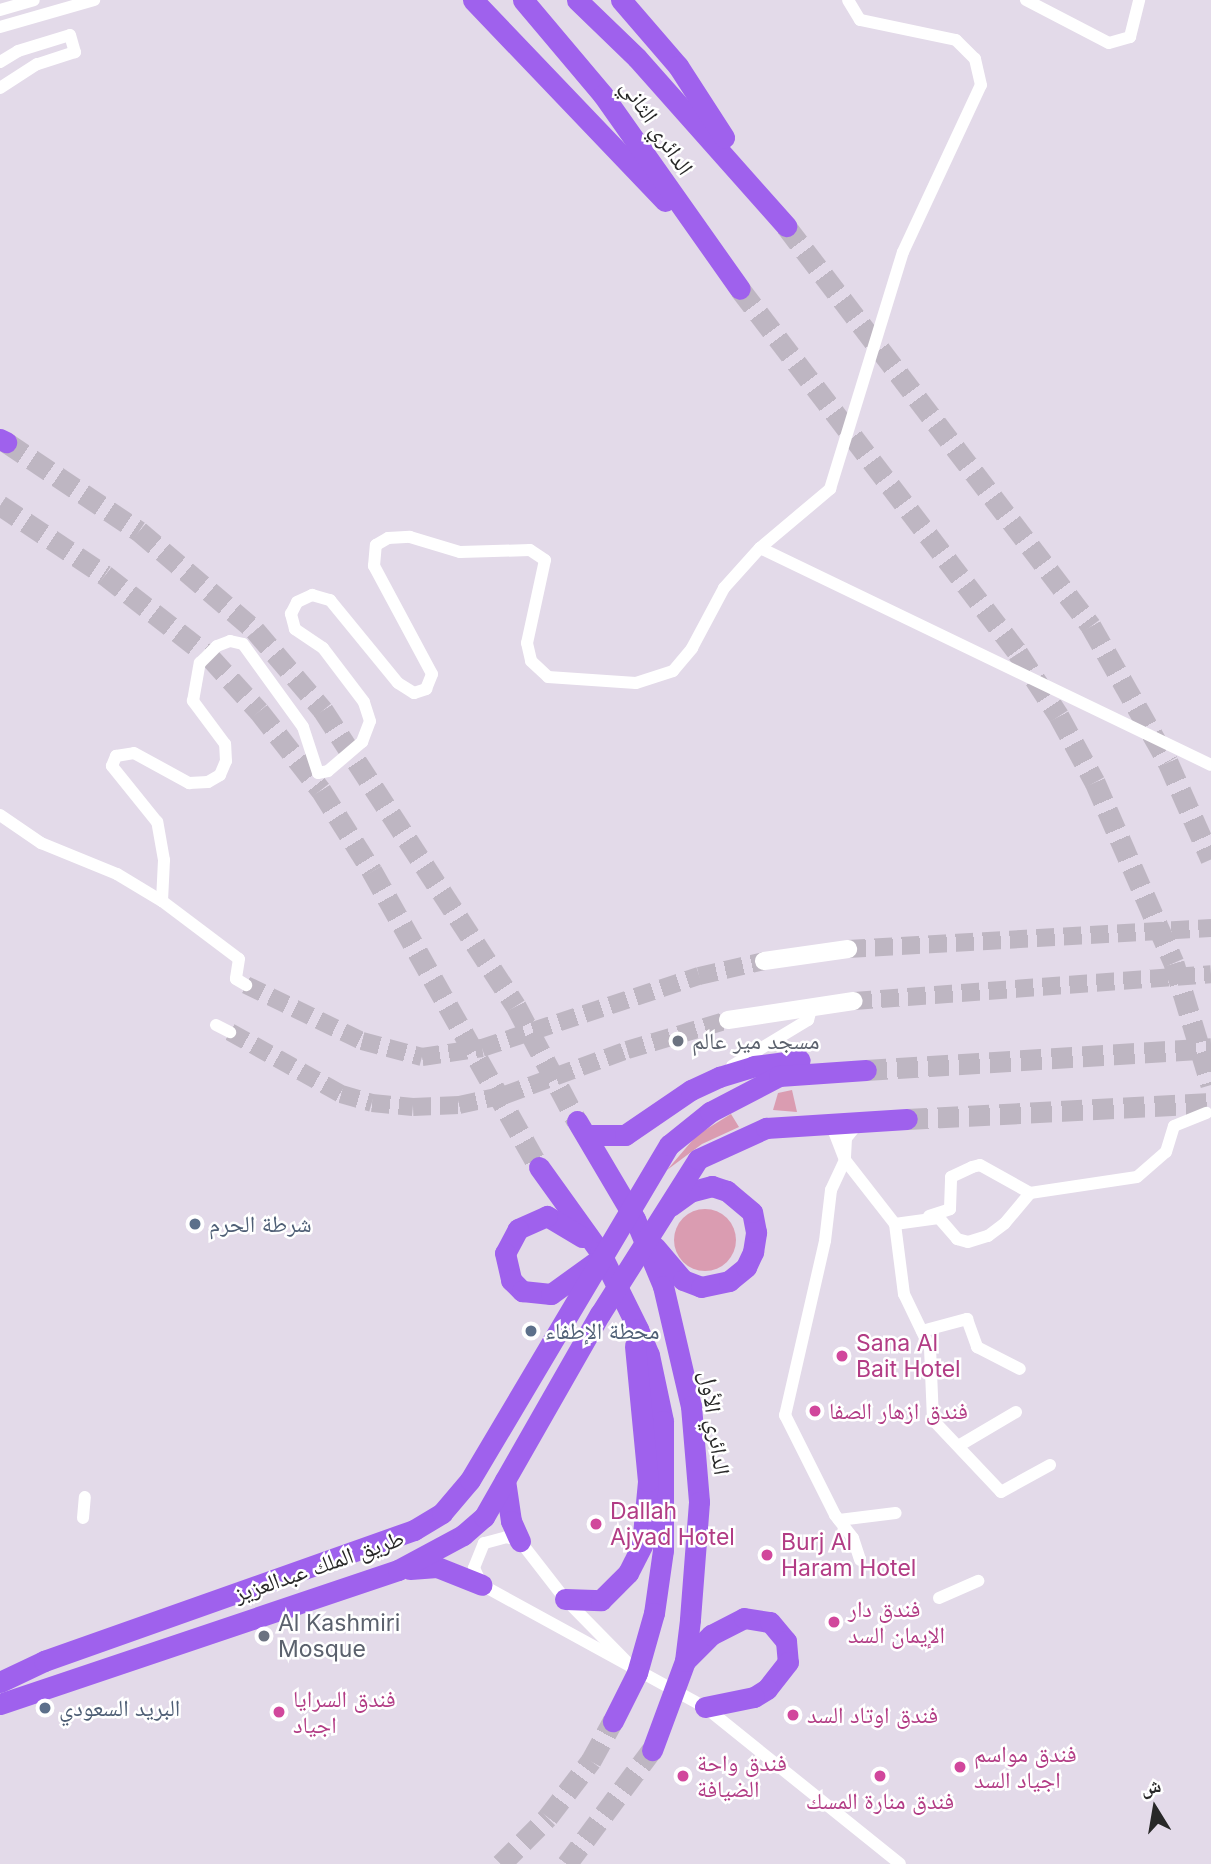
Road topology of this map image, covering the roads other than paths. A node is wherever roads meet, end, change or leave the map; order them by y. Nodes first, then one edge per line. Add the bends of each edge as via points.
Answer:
1 (34, 0) edge
2 (94, 0) edge
3 (473, 0) edge
4 (577, 0) edge
5 (621, 0) edge
6 (848, 0) edge
7 (1026, 0) edge
8 (1139, 0) edge
9 (527, 4) edge
10 (0, 10) edge
11 (0, 27) edge
12 (0, 62) edge
13 (0, 88) edge
14 (755, 186) junction
15 (786, 226) tunnel mouth
16 (696, 232) junction
17 (740, 289) tunnel mouth
18 (760, 548) junction
19 (1211, 765) edge
20 (0, 815) edge
21 (162, 901) junction
22 (848, 949) tunnel mouth
23 (764, 961) tunnel mouth
24 (241, 982) tunnel mouth
25 (854, 1001) tunnel mouth
26 (812, 1006) junction
27 (728, 1020) tunnel mouth
28 (216, 1025) dead end
29 (230, 1032) tunnel mouth
30 (719, 1077) junction
31 (1207, 1113) dead end
32 (863, 1118) junction
33 (907, 1119) tunnel mouth
34 (830, 1121) junction
35 (845, 1160) junction
36 (539, 1167) tunnel mouth
37 (1030, 1193) junction
38 (661, 1213) junction
39 (926, 1217) junction
40 (635, 1219) junction
41 (895, 1224) junction
42 (602, 1253) junction
43 (922, 1331) junction
44 (641, 1346) junction
45 (1020, 1369) dead end
46 (1016, 1412) dead end
47 (493, 1440) junction
48 (960, 1445) junction
49 (517, 1455) junction
50 (1050, 1465) dead end
51 (505, 1480) junction
52 (85, 1497) dead end
53 (896, 1513) dead end
54 (83, 1518) dead end
55 (839, 1520) junction
56 (520, 1541) junction
57 (860, 1560) dead end
58 (398, 1570) junction
59 (978, 1581) dead end
60 (482, 1585) junction
61 (939, 1598) dead end
62 (565, 1599) junction
63 (44, 1661) junction
64 (626, 1661) junction
65 (685, 1661) junction
66 (102, 1668) junction
67 (0, 1673) edge
68 (0, 1682) edge
69 (0, 1704) edge
70 (705, 1707) junction
71 (0, 1720) edge
72 (613, 1721) tunnel mouth
73 (652, 1750) tunnel mouth
74 (900, 1864) edge

1 - 10 street
2 - 11 street
3 - 16 highway via 538,64 613,151
4 - 14 highway, الدائري الثاني
5 - 14 highway via 678,66
6 - 18 street via 860,20 956,40 975,60 981,85 903,252 830,489
7 - 8 street via 1109,43 1130,37
9 - 16 highway, الدائري الثاني via 603,95
12 - 13 street via 18,51 70,35 75,52 37,64
14 - 15 highway, الدائري الثاني
16 - 17 highway, الدائري الثاني
18 - 19 street
18 - 21 street via 724,588 692,648 673,671 636,683 548,677 530,660 527,643 545,561 530,550 460,552 410,537 388,538 376,545 374,566 432,674 426,689 414,693 398,683 330,600 312,595 297,603 291,614 295,629 323,648 364,702 370,721 362,741 328,771 318,773 303,727 243,644 230,641 217,646 200,663 193,686 200,715 225,744 226,761 220,775 189,783 134,753 116,756 112,766 157,822 162,836
20 - 21 street via 41,843 117,874
21 - 24 street via 239,959
22 - 23 main road
25 - 26 main road
26 - 27 main road
26 - 30 street via 808,1020
28 - 29 street
30 - 40 highway, الدائري الأول via 625,1135 582,1128
30 - 42 highway, طريق الملك عبدالعزيز via 785,1060 841,1058 866,1070 779,1076 686,1128 647,1176
31 - 37 street via 1174,1126 1166,1152 1137,1177
32 - 33 highway, طريق الملك عبدالعزيز
32 - 34 highway, طريق الملك عبدالعزيز
32 - 35 street via 846,1138
34 - 35 street
34 - 38 highway, طريق الملك عبدالعزيز via 766,1128 729,1142 698,1159
35 - 41 street
35 - 55 street via 831,1190 825,1241 785,1415
36 - 42 highway
37 - 39 street via 1005,1223 968,1242 957,1239 939,1218
37 - 39 street via 980,1165 951,1177 950,1209
38 - 40 highway via 690,1192 712,1186 743,1202 756,1232 746,1267 729,1280 701,1287 683,1280
38 - 49 highway, طريق الملك عبدالعزيز
39 - 41 street
40 - 65 highway, الدائري الأول via 663,1286 691,1406 699,1502
41 - 43 street via 904,1294
42 - 42 highway via 547,1216 534,1219 510,1240 507,1268 522,1291 551,1294
42 - 44 highway
42 - 47 highway, طريق الملك عبدالعزيز
43 - 45 street via 967,1319 977,1347
43 - 48 street via 929,1348 933,1420
44 - 62 highway via 647,1456 642,1545 628,1573 601,1600
44 - 72 highway via 663,1421 663,1549 654,1614 637,1674
46 - 48 street
47 - 49 highway
47 - 63 highway, طريق الملك عبدالعزيز via 442,1513 414,1530
48 - 50 street via 1001,1492
49 - 51 highway, طريق الملك عبدالعزيز
51 - 56 highway via 511,1521
51 - 58 highway, طريق الملك عبدالعزيز via 484,1517 463,1535
52 - 54 street
53 - 55 street
55 - 57 street via 853,1538
56 - 60 street via 507,1537 484,1543 474,1568
56 - 62 street
58 - 60 highway via 437,1567
58 - 66 highway, طريق الملك عبدالعزيز
59 - 61 street
60 - 64 street
62 - 64 street
63 - 67 highway
63 - 68 highway, طريق الملك عبدالعزيز
64 - 70 street
65 - 70 highway via 730,1622 755,1617 780,1631 789,1652 783,1674 754,1697
65 - 73 highway, الدائري الأول
66 - 69 highway, طريق الملك عبدالعزيز
66 - 71 highway
70 - 74 street

